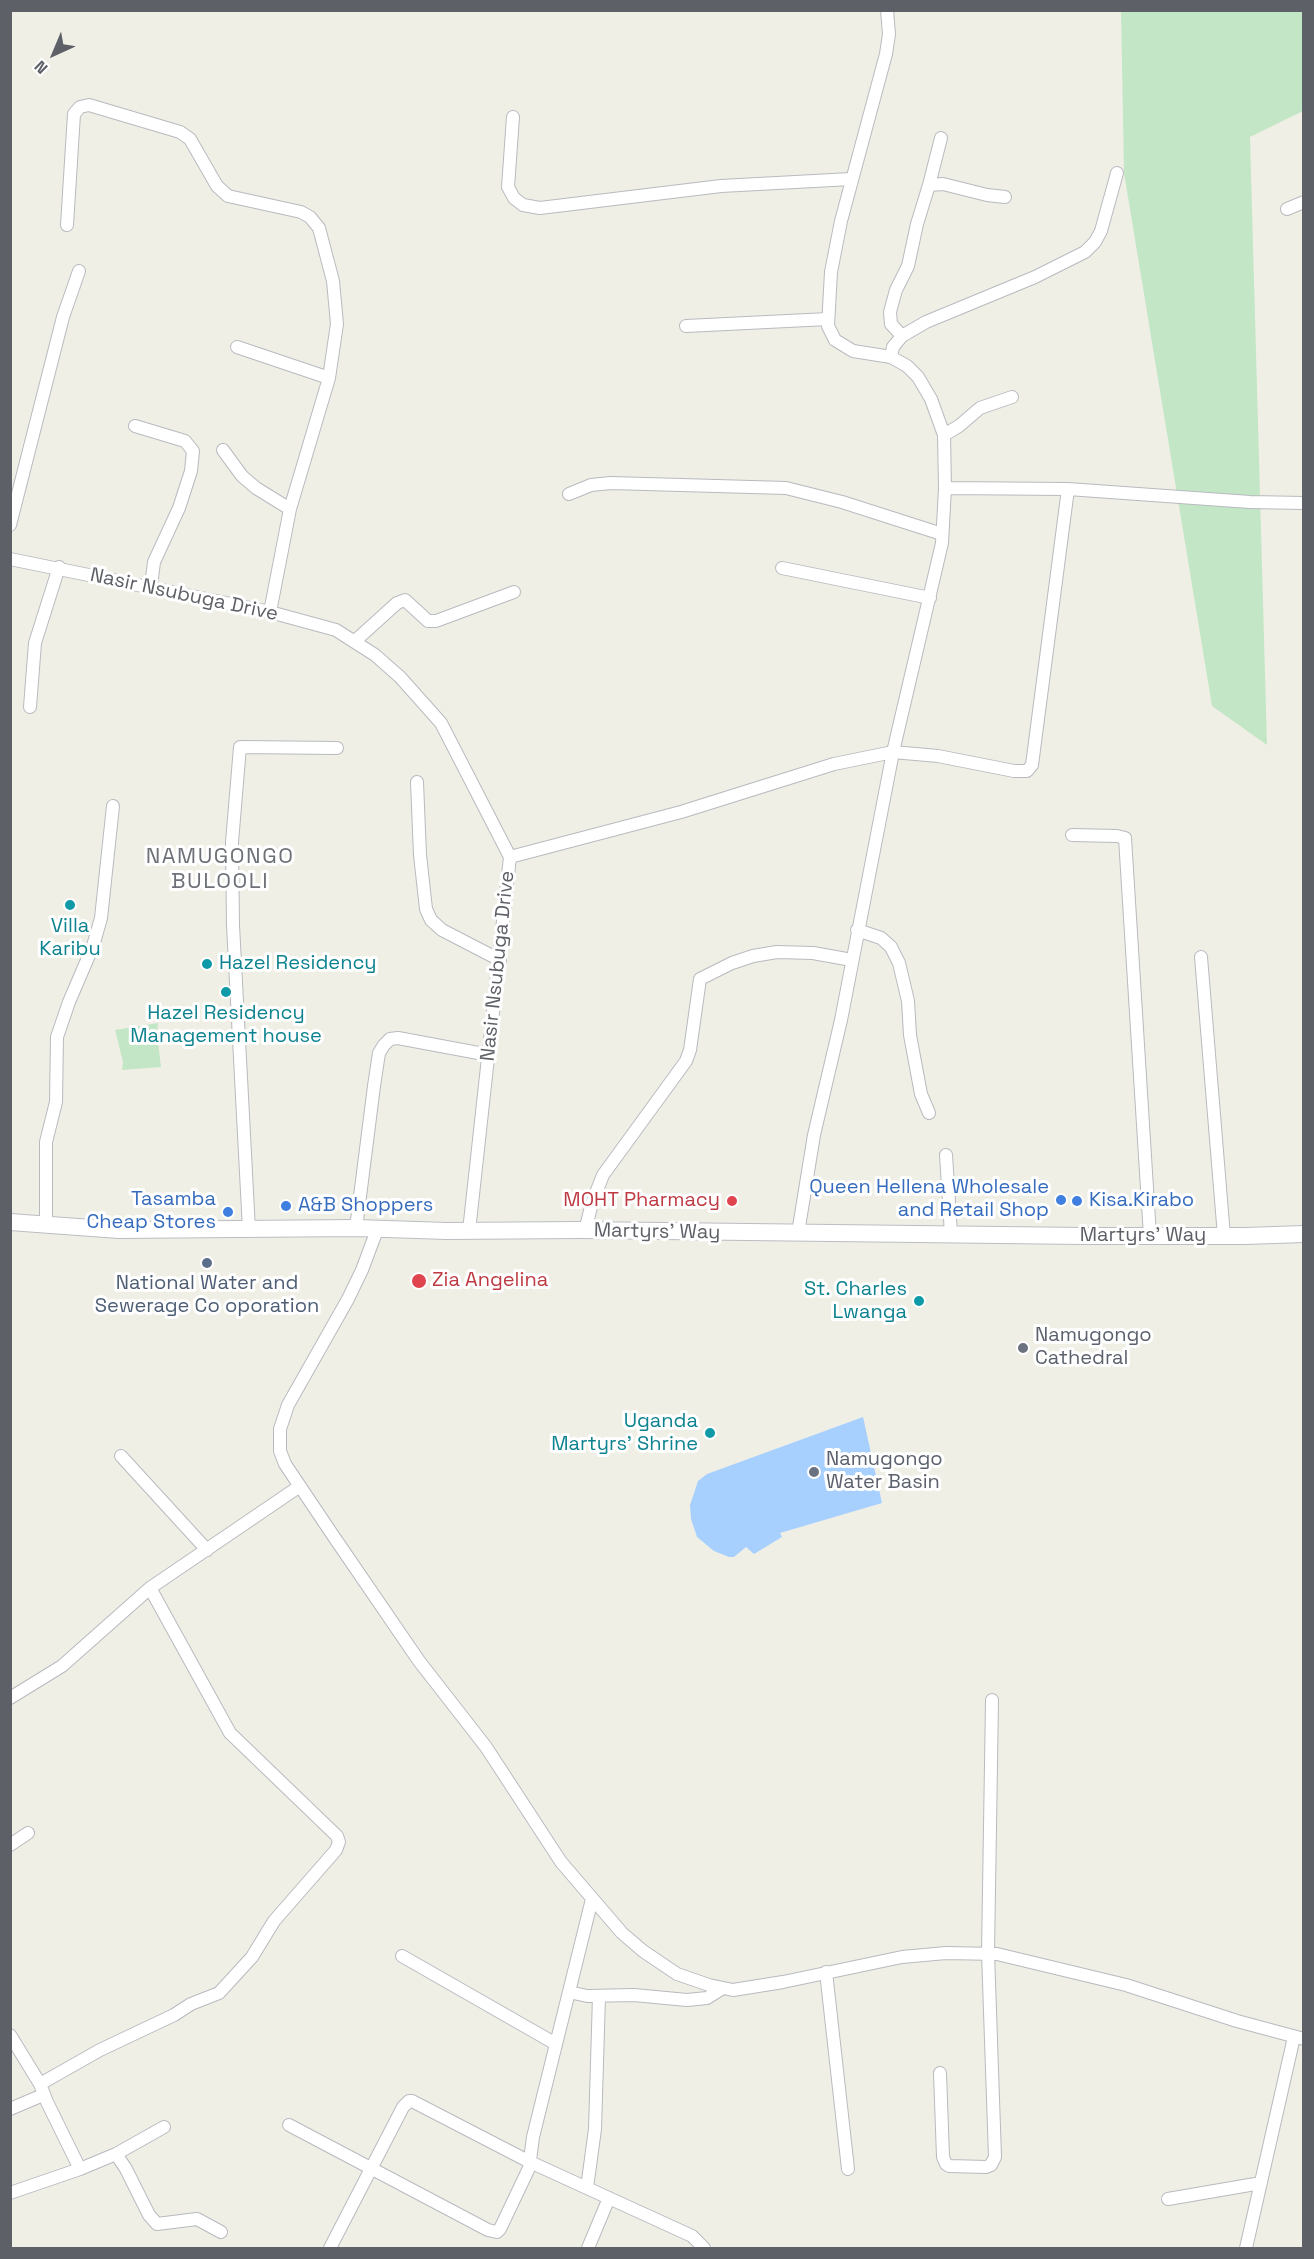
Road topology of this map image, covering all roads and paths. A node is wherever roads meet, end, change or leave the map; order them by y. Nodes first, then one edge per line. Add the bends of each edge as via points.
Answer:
1 (887, 10) edge
2 (513, 117) dead end
3 (941, 138) dead end
4 (1117, 173) dead end
5 (851, 179) junction
6 (929, 185) junction
7 (1005, 197) dead end
8 (1304, 202) edge
9 (1287, 209) dead end
10 (67, 225) dead end
11 (79, 271) dead end
12 (828, 319) junction
13 (686, 326) dead end
14 (902, 336) junction
15 (237, 347) dead end
16 (891, 357) junction
17 (329, 378) junction
18 (1012, 397) dead end
19 (135, 426) dead end
20 (944, 435) junction
21 (223, 450) dead end
22 (945, 488) junction
23 (1068, 489) junction
24 (569, 494) dead end
25 (1304, 503) edge
26 (290, 509) junction
27 (10, 525) edge
28 (942, 534) junction
29 (10, 559) edge
30 (59, 567) junction
31 (782, 568) dead end
32 (150, 586) junction
33 (514, 592) dead end
34 (930, 598) junction
35 (270, 612) junction
36 (355, 641) junction
37 (30, 707) dead end
38 (337, 748) dead end
39 (893, 752) junction
40 (417, 783) dead end
41 (113, 806) dead end
42 (1072, 835) dead end
43 (510, 858) junction
44 (857, 930) junction
45 (1201, 957) dead end
46 (500, 960) junction
47 (852, 960) junction
48 (489, 1055) junction
49 (929, 1113) dead end
50 (946, 1155) dead end
51 (10, 1222) edge
52 (46, 1225) junction
53 (356, 1228) junction
54 (249, 1230) junction
55 (377, 1230) junction
56 (469, 1231) junction
57 (585, 1231) junction
58 (798, 1233) junction
59 (951, 1234) junction
60 (1304, 1234) edge
61 (1150, 1236) junction
62 (1224, 1236) junction
63 (121, 1456) dead end
64 (300, 1486) junction
65 (207, 1550) junction
66 (150, 1588) junction
67 (10, 1698) edge
68 (992, 1700) dead end
69 (28, 1833) dead end
70 (10, 1845) edge
71 (592, 1899) junction
72 (988, 1953) junction
73 (402, 1956) dead end
74 (826, 1972) junction
75 (723, 1988) junction
76 (569, 1992) junction
77 (599, 1996) junction
78 (1299, 2038) edge
79 (12, 2041) edge
80 (556, 2044) junction
81 (940, 2073) dead end
82 (42, 2089) junction
83 (10, 2109) edge
84 (289, 2125) dead end
85 (164, 2127) dead end
86 (116, 2154) junction
87 (530, 2162) junction
88 (371, 2167) junction
89 (80, 2169) junction
90 (848, 2169) dead end
91 (1261, 2183) junction
92 (587, 2188) junction
93 (10, 2193) edge
94 (609, 2198) junction
95 (1168, 2199) dead end
96 (221, 2232) dead end
97 (330, 2248) edge
98 (588, 2248) edge
99 (704, 2248) edge
100 (1246, 2248) edge

1 - 5 street via 886,54
2 - 5 street via 508,187 523,205 540,208 721,186
3 - 6 street
4 - 14 street via 1101,231 1085,252
5 - 12 street via 831,272
6 - 7 street via 943,184
6 - 14 street via 908,266 890,312 891,324
8 - 9 street
10 - 17 street via 76,109 83,105 98,106 180,132 190,139 217,186 228,196 305,213 319,228 336,304
11 - 27 street
12 - 13 street
12 - 16 street via 831,335 842,346
14 - 16 street
15 - 17 street
16 - 20 street via 918,377
17 - 26 street
18 - 20 street via 980,408
19 - 32 street via 185,441 193,451 191,471 154,562
20 - 22 street
21 - 26 street via 256,489
22 - 23 street
22 - 28 street
23 - 25 street
23 - 39 street via 1030,769 1014,771 938,756
24 - 28 street via 591,485 611,483 786,488
26 - 35 street
28 - 34 street
29 - 30 street, Nasir Nsubuga Drive
30 - 32 street, Nasir Nsubuga Drive
30 - 37 street via 35,644
31 - 34 street
32 - 35 street, Nasir Nsubuga Drive
33 - 36 street via 436,621 429,621 405,600
34 - 39 street
35 - 36 street, Nasir Nsubuga Drive via 336,630
36 - 43 street, Nasir Nsubuga Drive via 400,676 441,723
38 - 54 street via 240,747 232,842 232,925
39 - 43 street via 834,764 681,812
39 - 44 street
40 - 46 street via 420,855 426,909 431,920 442,930
41 - 52 street via 98,933 57,1037 56,1102 46,1142
42 - 61 street via 1125,838
43 - 46 street, Nasir Nsubuga Drive
44 - 47 street
44 - 49 street via 881,938 899,963 921,1094
45 - 62 street
46 - 48 street, Nasir Nsubuga Drive
47 - 57 street via 777,952 732,963 700,979 686,1061 603,1175
47 - 58 street via 814,1135
48 - 53 street via 398,1038 384,1044 379,1053
48 - 56 street, Nasir Nsubuga Drive
50 - 59 street
51 - 52 main road, Martyrs' Way
52 - 54 main road, Martyrs' Way via 119,1230
53 - 54 main road, Martyrs' Way
53 - 55 main road, Martyrs' Way
55 - 56 main road, Martyrs' Way
55 - 64 street via 348,1299 283,1418 280,1451
56 - 57 main road, Martyrs' Way
57 - 58 main road, Martyrs' Way
58 - 59 main road, Martyrs' Way
59 - 61 main road, Martyrs' Way
60 - 62 main road, Martyrs' Way
61 - 62 main road, Martyrs' Way
63 - 65 street
64 - 65 street
64 - 71 street via 419,1661 486,1748 561,1862
65 - 66 street
66 - 67 street via 62,1666
66 - 82 street via 230,1732 339,1842 274,1921 252,1957 219,1993 100,2050
68 - 72 street
69 - 70 street
71 - 75 street via 622,1933 661,1964 677,1974
71 - 76 street
72 - 74 street via 902,1957
72 - 78 street via 1126,1985
72 - 81 street via 995,2157 991,2165 946,2164
73 - 80 street
74 - 75 street via 741,1989
74 - 90 street
75 - 77 street via 698,2000
76 - 77 street
76 - 80 street
77 - 92 street via 595,2129
78 - 91 street
79 - 82 street
80 - 87 street
82 - 83 street
82 - 89 street
84 - 88 street
85 - 86 street
86 - 89 street
86 - 96 street via 149,2215 158,2224 197,2219
87 - 88 street via 412,2101 404,2107
87 - 88 street via 497,2232
87 - 92 street
88 - 97 street
89 - 93 street
91 - 95 street
91 - 100 street
92 - 94 street
94 - 98 street
94 - 99 street via 692,2236

